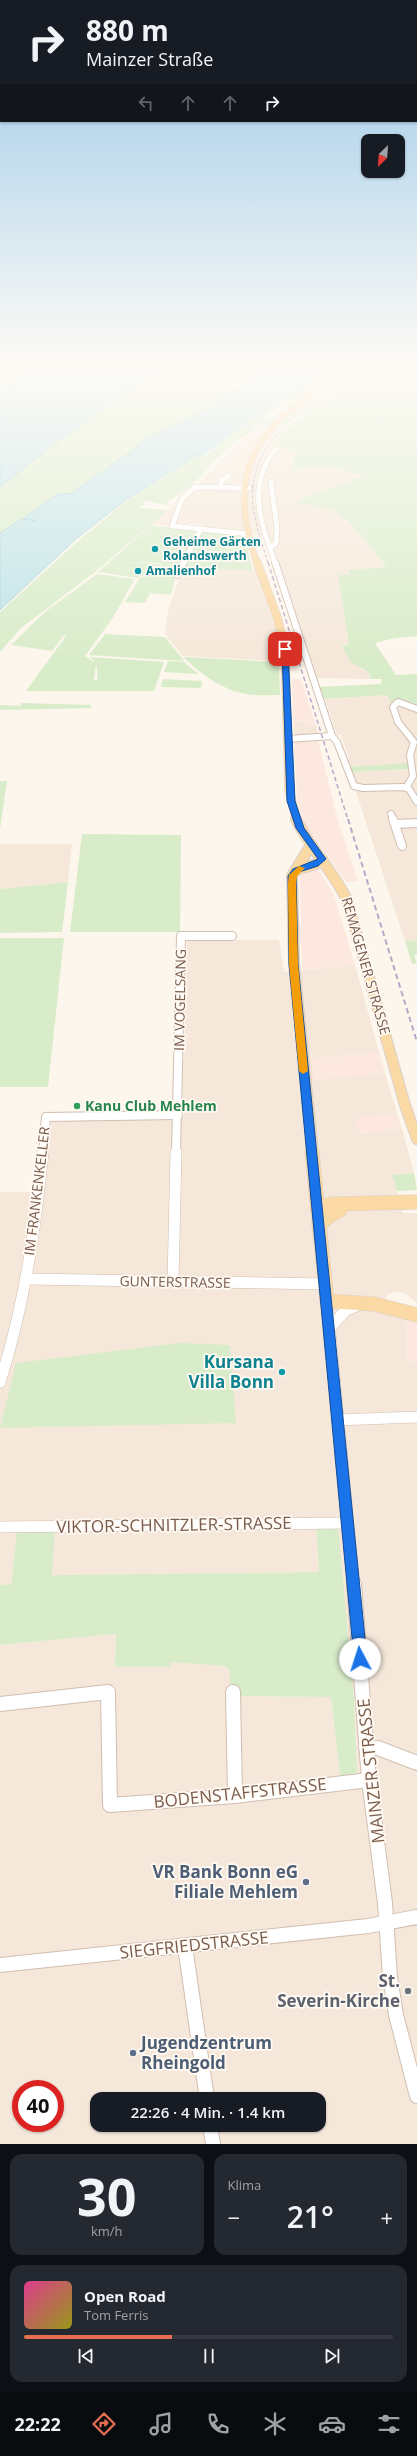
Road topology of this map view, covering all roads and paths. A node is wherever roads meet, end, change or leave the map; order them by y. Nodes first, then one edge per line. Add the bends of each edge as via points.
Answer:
1 (250, 464) edge
2 (265, 464) edge
3 (228, 476) dead end
4 (271, 482) dead end
5 (220, 487) junction
6 (245, 488) junction
7 (273, 490) junction
8 (257, 499) junction
9 (200, 529) junction
10 (248, 534) junction
11 (270, 548) junction
12 (177, 575) dead end
13 (417, 709) edge
14 (332, 736) junction
15 (288, 739) junction
16 (416, 741) edge
17 (406, 788) junction
18 (417, 802) edge
19 (391, 814) dead end
20 (417, 823) edge
21 (395, 824) junction
22 (311, 845) junction
23 (402, 846) dead end
24 (322, 859) junction
25 (304, 861) junction
26 (296, 870) junction
27 (232, 936) dead end
28 (398, 1079) junction
29 (178, 1115) junction
30 (417, 1120) edge
31 (417, 1139) edge
32 (315, 1196) junction
33 (415, 1202) edge
34 (336, 1207) junction
35 (317, 1208) junction
36 (319, 1226) junction
37 (27, 1279) junction
38 (173, 1282) junction
39 (324, 1284) junction
40 (327, 1301) junction
41 (365, 1303) junction
42 (417, 1315) edge
43 (329, 1328) junction
44 (0, 1382) edge
45 (417, 1417) edge
46 (338, 1420) junction
47 (347, 1523) junction
48 (0, 1527) edge
49 (233, 1692) dead end
50 (0, 1704) edge
51 (366, 1747) junction
52 (417, 1763) edge
53 (369, 1780) junction
54 (235, 1796) junction
55 (417, 1916) edge
56 (387, 1923) junction
57 (185, 1946) junction
58 (0, 1964) edge
59 (206, 2092) edge
60 (417, 2096) edge
61 (211, 2132) edge
62 (213, 2144) edge

1 - 6 main road
2 - 8 street via 257,488
3 - 5 street via 222,480
4 - 7 street
5 - 6 street
5 - 9 street via 196,486 182,500 173,526
6 - 10 main road via 243,514
7 - 8 street
7 - 11 street via 277,537 276,543
8 - 11 street
9 - 10 street
9 - 12 street
10 - 15 main road via 282,630 287,668
11 - 14 street via 296,619
13 - 16 street via 398,702 393,707 398,722
14 - 15 street
14 - 17 street via 356,787
15 - 22 main road via 291,801 300,828
16 - 17 street via 410,755 413,776
17 - 18 street
19 - 21 street
20 - 21 street
21 - 23 street
22 - 24 main road
22 - 25 main road
24 - 25 main road
24 - 26 main road via 316,864
24 - 28 main road, REMAGENER STRASSE via 338,881 347,900
25 - 26 main road
26 - 32 main road, MAINZER STRASSE via 292,883 294,964
27 - 29 street, IM VOGELSANG via 181,936
28 - 30 main road, REMAGENER STRASSE
28 - 31 main road, REMAGENER STRASSE
29 - 37 street, IM FRANKENKELLER via 46,1117
29 - 38 street, IM VOGELSANG
32 - 34 main road
32 - 35 main road, MAINZER STRASSE
33 - 34 main road
34 - 35 main road
34 - 36 main road
35 - 36 main road, MAINZER STRASSE
36 - 39 main road, MAINZER STRASSE
37 - 38 street, GUNTERSTRASSE
37 - 44 street via 20,1316
38 - 39 street, GUNTERSTRASSE
39 - 40 main road, MAINZER STRASSE
39 - 41 main road via 336,1294
40 - 41 main road
40 - 43 street, MAINZER STRASSE
41 - 42 main road via 387,1306
41 - 43 street via 350,1306
43 - 46 street, MAINZER STRASSE
45 - 46 street
46 - 47 street, MAINZER STRASSE
47 - 48 street, VIKTOR-SCHNITZLER-STRASSE
47 - 51 street, MAINZER STRASSE via 360,1647
49 - 54 street
50 - 54 street, BODENSTAFFSTRASSE via 108,1692 110,1805
51 - 52 street via 378,1748
51 - 53 street, MAINZER STRASSE
53 - 54 street, BODENSTAFFSTRASSE
53 - 56 street, MAINZER STRASSE
55 - 56 street, SIEGFRIEDSTRASSE
56 - 57 street, SIEGFRIEDSTRASSE
56 - 60 street, MAINZER STRASSE via 390,1977 396,2015
57 - 58 street, SIEGFRIEDSTRASSE
57 - 59 street
61 - 62 street

